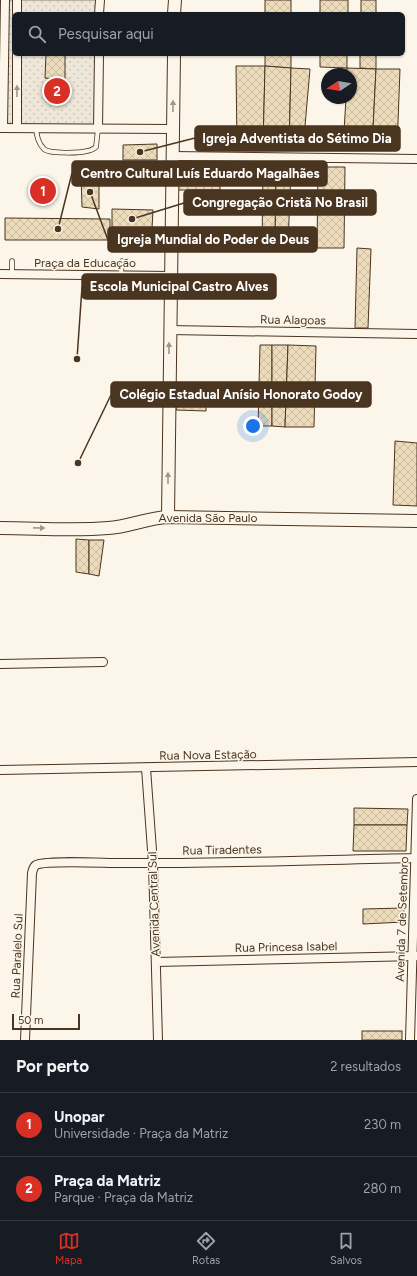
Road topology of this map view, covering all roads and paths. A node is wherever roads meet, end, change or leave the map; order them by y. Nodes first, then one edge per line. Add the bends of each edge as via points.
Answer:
1 (4, 0) edge
2 (17, 0) edge
3 (100, 0) edge
4 (175, 0) edge
5 (17, 12) edge
6 (100, 12) edge
7 (174, 12) edge
8 (17, 56) edge
9 (99, 56) edge
10 (174, 56) edge
11 (1, 128) edge
12 (17, 128) junction
13 (36, 129) junction
14 (98, 129) junction
15 (173, 129) junction
16 (172, 156) junction
17 (417, 159) edge
18 (12, 261) dead end
19 (122, 261) dead end
20 (0, 274) edge
21 (12, 274) junction
22 (121, 275) junction
23 (170, 276) junction
24 (170, 330) junction
25 (417, 334) edge
26 (168, 517) junction
27 (417, 521) edge
28 (0, 528) edge
29 (103, 662) dead end
30 (0, 664) edge
31 (417, 762) edge
32 (146, 768) junction
33 (0, 770) edge
34 (417, 799) edge
35 (416, 858) edge
36 (153, 864) junction
37 (32, 873) joint
38 (415, 956) edge
39 (156, 962) junction
40 (25, 1040) edge
41 (158, 1040) edge
42 (410, 1040) edge

1 - 11 street
2 - 5 street
3 - 6 street
4 - 7 main road
12 -> 8 street
9 - 14 street
15 -> 10 main road
11 - 12 street
12 - 13 street
13 - 14 street
13 - 14 lane via 37,138 43,148 53,152 93,149 96,147
14 - 15 street
15 - 16 main road
16 - 17 street
16 - 23 main road
18 - 21 lane
19 - 22 lane
20 - 21 street, Praça da Educação
21 - 22 street, Praça da Educação
22 - 23 street, Praça da Educação
23 - 24 main road
24 - 25 street, Rua Alagoas
26 -> 24 main road
26 - 27 main road, Avenida São Paulo
28 -> 26 main road, Avenida São Paulo via 110,528
29 - 30 street
31 - 32 street, Rua Nova Estação
32 - 33 street, Rua Nova Estação
32 - 36 street, Avenida Central Sul
34 - 35 street, Avenida 7 de Setembro
35 - 36 street, Rua Tiradentes
35 - 38 street, Avenida 7 de Setembro
36 - 37 street, Rua Tiradentes via 42,863 34,867
36 - 39 street, Avenida Central Sul
37 - 40 street, Rua Paralelo Sul
38 - 39 street, Rua Princesa Isabel
38 - 42 street, Avenida 7 de Setembro
39 - 41 street, Avenida Central Sul

